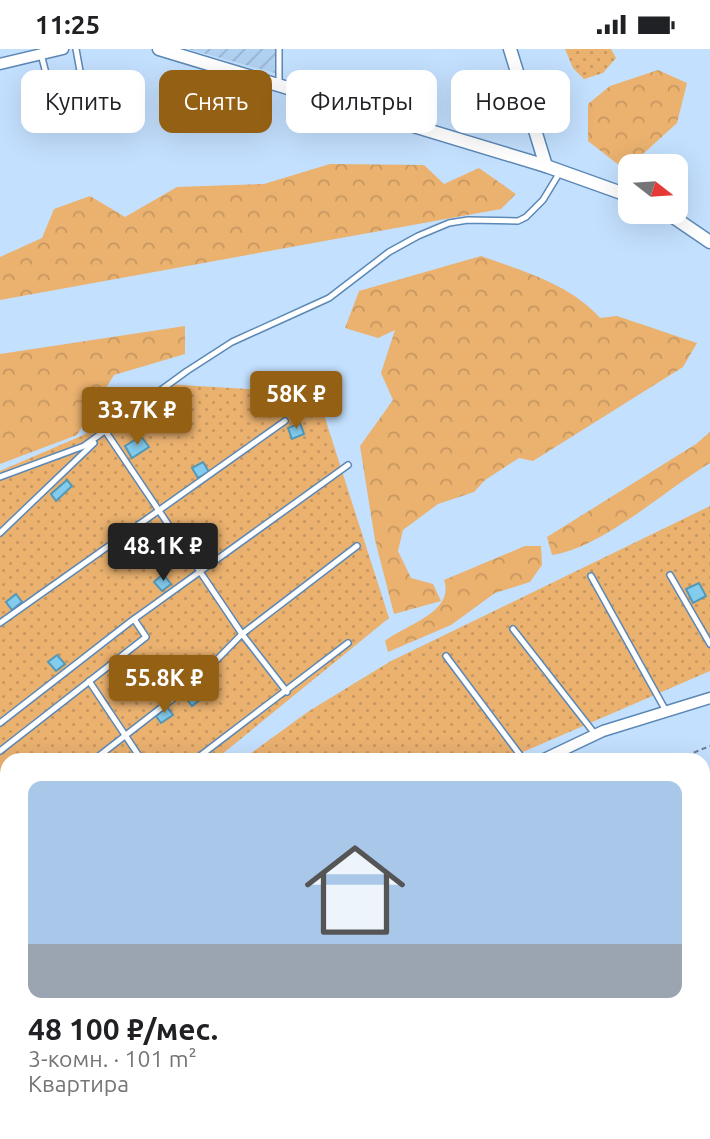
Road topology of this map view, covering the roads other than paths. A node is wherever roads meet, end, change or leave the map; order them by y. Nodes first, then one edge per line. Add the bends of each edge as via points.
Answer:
1 (62, 49) edge
2 (76, 49) edge
3 (159, 49) edge
4 (279, 49) edge
5 (510, 49) edge
6 (41, 54) junction
7 (0, 64) edge
8 (279, 85) junction
9 (546, 166) junction
10 (561, 171) junction
11 (618, 192) edge
12 (684, 224) edge
13 (710, 242) edge
14 (285, 421) dead end
15 (107, 431) junction
16 (348, 465) dead end
17 (0, 477) edge
18 (160, 509) junction
19 (0, 533) edge
20 (357, 546) dead end
21 (203, 572) junction
22 (670, 575) dead end
23 (591, 576) dead end
24 (134, 619) junction
25 (0, 624) edge
26 (513, 629) dead end
27 (242, 634) junction
28 (348, 643) dead end
29 (710, 644) edge
30 (446, 656) dead end
31 (89, 681) junction
32 (287, 692) junction
33 (710, 698) edge
34 (666, 711) junction
35 (0, 723) edge
36 (595, 734) junction
37 (125, 736) junction
38 (0, 751) edge
39 (103, 753) edge
40 (137, 753) edge
41 (205, 753) edge
42 (519, 753) edge
43 (556, 753) edge

1 - 6 street
2 - 6 lane via 80,79 70,90 62,91 48,82
3 - 8 street
4 - 8 lane
5 - 9 street
6 - 7 street
8 - 9 street
9 - 10 street
10 - 11 street
10 - 15 lane via 527,217 458,222 418,236 321,303 232,342
12 - 13 street
14 - 18 lane
15 - 17 lane via 84,446
15 - 18 lane
15 - 19 lane
16 - 21 lane
18 - 21 lane
18 - 25 lane
20 - 27 lane
21 - 24 lane
21 - 27 lane
22 - 29 lane
23 - 34 lane
24 - 31 lane via 146,637
24 - 35 lane
26 - 36 lane
27 - 32 lane
27 - 37 lane via 197,680
28 - 32 lane
30 - 42 lane
31 - 37 lane
31 - 38 lane
32 - 41 lane
33 - 34 street
34 - 36 street
36 - 43 street
37 - 39 lane
37 - 40 lane

